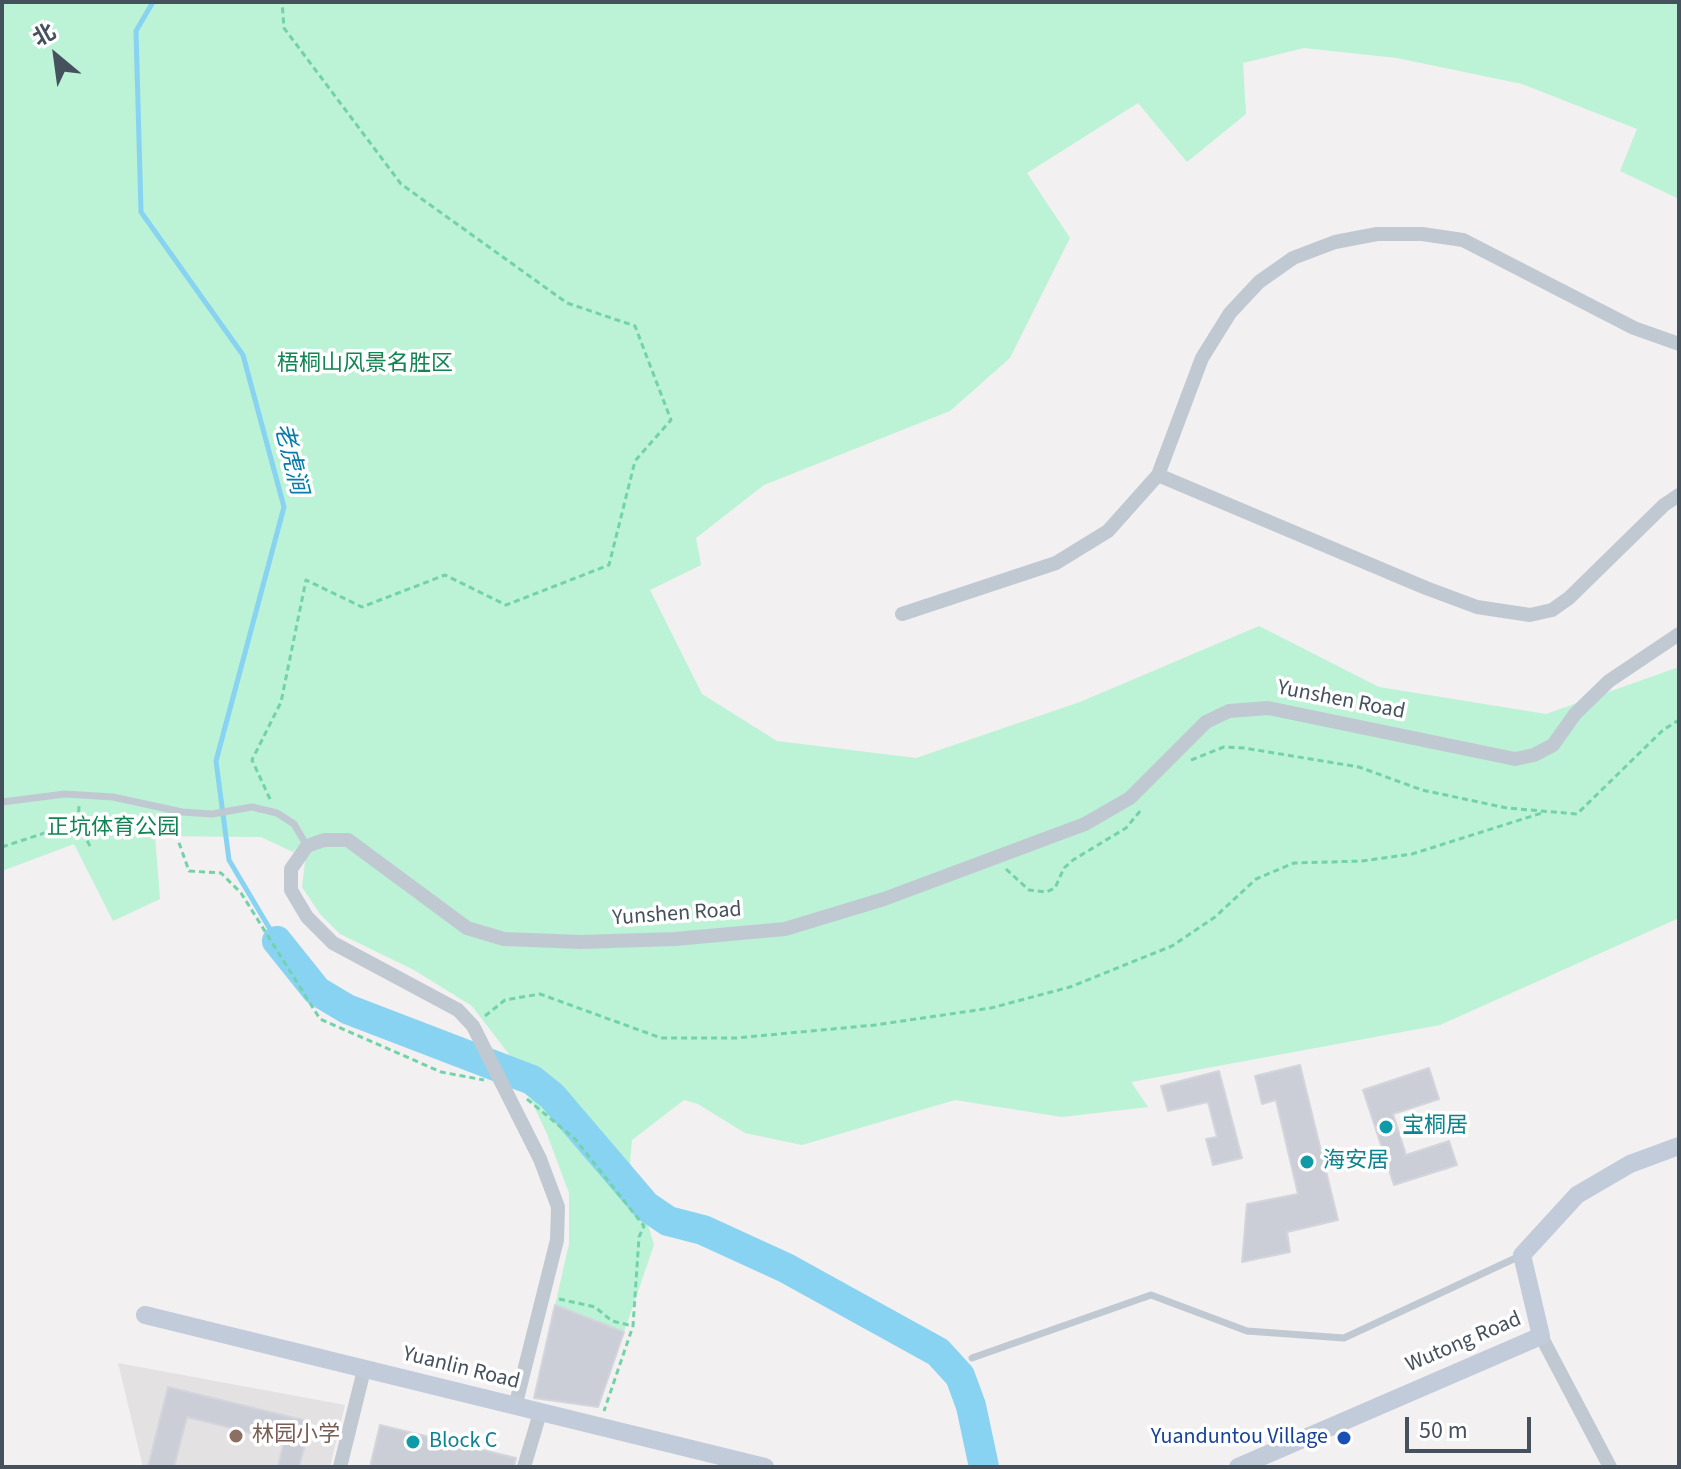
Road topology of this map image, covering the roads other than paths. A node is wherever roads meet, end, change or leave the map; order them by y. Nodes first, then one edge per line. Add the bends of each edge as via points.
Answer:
1 (1679, 344) edge
2 (1158, 475) junction
3 (1679, 495) edge
4 (902, 614) dead end
5 (1679, 634) edge
6 (2, 802) edge
7 (307, 846) junction
8 (1679, 1146) edge
9 (1522, 1255) junction
10 (145, 1315) dead end
11 (1541, 1336) junction
12 (972, 1358) dead end
13 (364, 1370) junction
14 (515, 1407) junction
15 (540, 1413) junction
16 (340, 1467) edge
17 (524, 1467) edge
18 (765, 1467) edge
19 (1238, 1467) edge
20 (1610, 1467) edge

1 - 2 street via 1634,328 1463,240 1377,234 1335,242 1293,258 1259,282 1230,313 1202,358
2 - 3 street via 1426,588 1477,607 1530,615 1552,610 1569,598
2 - 4 street via 1108,531 1085,548 1056,563
5 - 7 street, Yunshen Road via 1609,681 1553,745 1534,755 1515,759 1268,708 1229,711 1206,722 1130,798 1085,824 884,899 785,929 675,939 504,939 467,928 348,840
6 - 7 lane via 79,795 182,812 212,814 252,807 294,824
7 - 14 street via 291,869 291,890 307,917 333,943 458,1010 473,1026 558,1207 557,1240
8 - 9 street via 1630,1164 1577,1195
9 - 11 street, Wutong Road
9 - 12 lane via 1344,1338 1247,1331 1151,1295
10 - 13 street, Yuanlin Road
11 - 19 street, Wutong Road
11 - 20 street
13 - 14 street, Yuanlin Road
13 - 16 street
14 - 15 street, Yuanlin Road
15 - 17 street
15 - 18 street, Yuanlin Road

